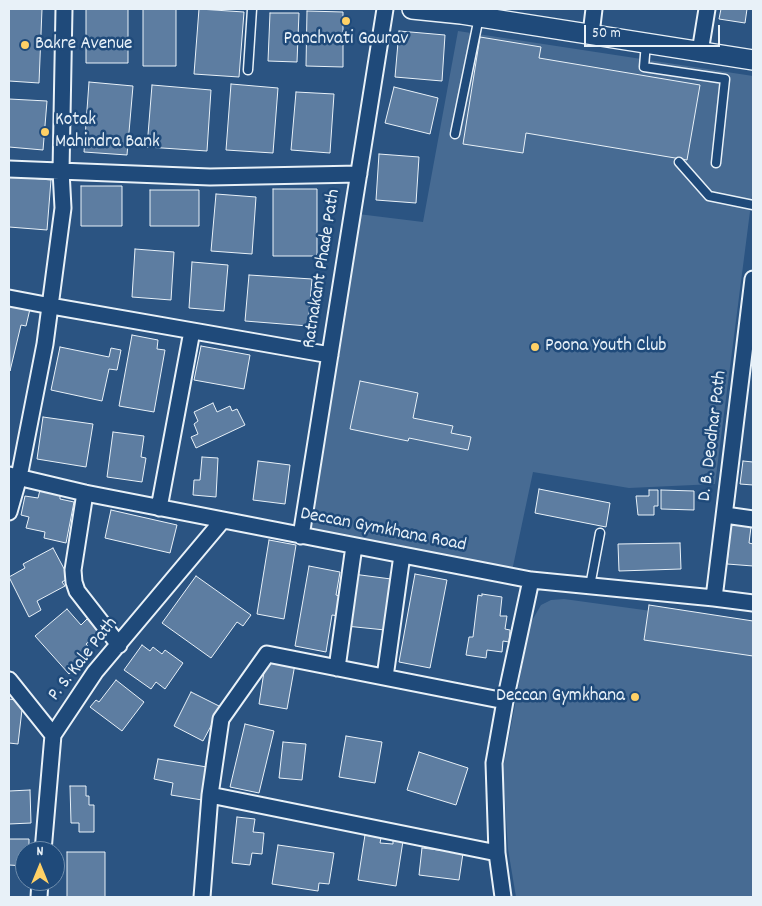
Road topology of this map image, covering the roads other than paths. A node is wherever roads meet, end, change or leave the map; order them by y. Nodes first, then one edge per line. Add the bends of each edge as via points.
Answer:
1 (64, 9) edge
2 (252, 9) edge
3 (385, 9) edge
4 (412, 9) edge
5 (594, 9) edge
6 (707, 9) edge
7 (479, 13) edge
8 (591, 34) junction
9 (646, 43) junction
10 (700, 52) junction
11 (753, 60) edge
12 (248, 70) dead end
13 (455, 134) dead end
14 (679, 162) dead end
15 (716, 163) dead end
16 (9, 168) edge
17 (61, 171) junction
18 (359, 174) junction
19 (753, 205) edge
20 (753, 279) edge
21 (9, 298) edge
22 (51, 306) junction
23 (192, 331) junction
24 (330, 355) junction
25 (748, 358) edge
26 (14, 476) edge
27 (85, 493) junction
28 (159, 508) junction
29 (9, 512) edge
30 (724, 515) junction
31 (753, 519) edge
32 (222, 521) junction
33 (600, 533) dead end
34 (301, 536) junction
35 (354, 546) junction
36 (402, 556) junction
37 (531, 580) junction
38 (590, 586) junction
39 (714, 598) junction
40 (753, 603) edge
41 (119, 645) junction
42 (337, 668) junction
43 (386, 677) junction
44 (9, 680) edge
45 (505, 701) junction
46 (53, 734) junction
47 (210, 795) junction
48 (44, 841) edge
49 (497, 853) junction
50 (202, 897) edge
51 (503, 897) edge

1 - 17 street
2 - 12 lane
3 - 18 street, Ratnakant Phade Path
4 - 7 street
5 - 8 street
6 - 10 street
7 - 8 street
7 - 13 lane
8 - 9 street
9 - 10 street
9 - 15 lane via 644,67 724,79
10 - 11 street
14 - 19 lane via 709,196
16 - 17 street
17 - 18 street via 210,177
17 - 22 street via 63,208
18 - 24 street, Ratnakant Phade Path
20 - 25 street, D. B. Deodhar Path
21 - 22 street
22 - 23 street
22 - 26 street
23 - 24 street
23 - 28 street
24 - 34 street, Ratnakant Phade Path
25 - 30 street, D. B. Deodhar Path
26 - 27 street, Deccan Gymkhana Road
26 - 29 street
27 - 28 street, Deccan Gymkhana Road
27 - 41 street via 74,582 77,591
28 - 32 street, Deccan Gymkhana Road
30 - 31 street
30 - 39 street, D. B. Deodhar Path
32 - 34 street, Deccan Gymkhana Road
32 - 41 street, P. S. Kale Path
33 - 38 lane
34 - 35 street, Deccan Gymkhana Road
35 - 36 street, Deccan Gymkhana Road
35 - 42 street
36 - 37 street, Deccan Gymkhana Road
36 - 43 street
37 - 38 street, Deccan Gymkhana Road
37 - 45 street
38 - 39 street, Deccan Gymkhana Road
39 - 40 street, Deccan Gymkhana Road
41 - 46 street, P. S. Kale Path via 94,672
42 - 43 street
42 - 47 street via 267,654 221,720
43 - 45 street
44 - 46 street
45 - 49 street via 494,763
46 - 48 street, P. S. Kale Path
47 - 49 street
47 - 50 street
49 - 51 street

